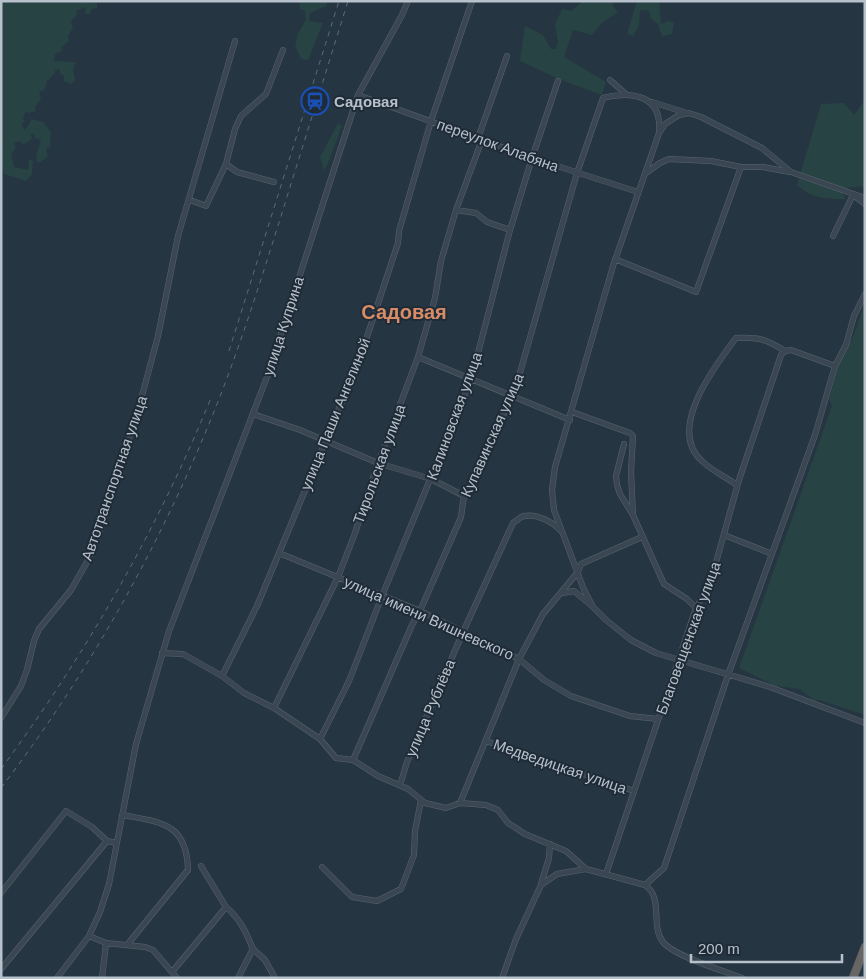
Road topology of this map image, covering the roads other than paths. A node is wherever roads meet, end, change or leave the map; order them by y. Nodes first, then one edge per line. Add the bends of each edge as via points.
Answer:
1 (408, 1) edge
2 (472, 1) edge
3 (235, 41) dead end
4 (283, 50) dead end
5 (507, 56) dead end
6 (610, 80) dead end
7 (558, 81) dead end
8 (358, 95) junction
9 (628, 95) junction
10 (651, 102) junction
11 (689, 113) junction
12 (431, 121) junction
13 (659, 133) junction
14 (478, 138) junction
15 (532, 158) junction
16 (226, 164) junction
17 (740, 167) junction
18 (791, 172) junction
19 (577, 173) junction
20 (645, 173) junction
21 (274, 182) dead end
22 (638, 192) junction
23 (853, 195) junction
24 (865, 198) edge
25 (190, 200) junction
26 (865, 204) edge
27 (456, 210) junction
28 (510, 230) junction
29 (833, 236) dead end
30 (615, 259) junction
31 (865, 294) edge
32 (788, 350) junction
33 (418, 357) junction
34 (835, 366) junction
35 (471, 380) junction
36 (513, 397) junction
37 (254, 410) junction
38 (572, 412) junction
39 (570, 420) junction
40 (326, 440) junction
41 (624, 444) dead end
42 (378, 463) junction
43 (431, 480) junction
44 (738, 485) junction
45 (464, 496) junction
46 (631, 500) junction
47 (624, 503) junction
48 (633, 515) junction
49 (563, 533) junction
50 (724, 535) junction
51 (642, 537) junction
52 (279, 553) junction
53 (772, 554) junction
54 (578, 572) junction
55 (338, 577) junction
56 (561, 593) junction
57 (382, 596) junction
58 (593, 606) junction
59 (696, 608) junction
60 (420, 611) junction
61 (463, 632) junction
62 (162, 653) junction
63 (519, 659) junction
64 (678, 660) junction
65 (728, 675) junction
66 (222, 676) junction
67 (274, 708) junction
68 (1, 718) edge
69 (658, 720) junction
70 (865, 723) edge
71 (320, 739) junction
72 (486, 740) junction
73 (353, 760) junction
74 (400, 785) junction
75 (634, 791) junction
76 (421, 800) junction
77 (460, 803) junction
78 (122, 815) junction
79 (107, 841) junction
80 (117, 843) junction
81 (550, 844) junction
82 (201, 866) dead end
83 (547, 866) junction
84 (322, 867) dead end
85 (586, 869) junction
86 (557, 874) junction
87 (606, 874) junction
88 (541, 885) junction
89 (645, 885) junction
90 (1, 893) edge
91 (226, 907) junction
92 (89, 936) junction
93 (106, 943) junction
94 (127, 945) junction
95 (865, 947) edge
96 (253, 949) junction
97 (1, 969) edge
98 (172, 972) junction
99 (57, 978) edge
100 (102, 978) edge
101 (177, 978) edge
102 (238, 978) edge
103 (275, 978) edge
104 (502, 978) edge
105 (742, 978) edge
106 (853, 978) edge

1 - 8 street, улица Куприна
2 - 12 street, улица Паши Ангелиной
3 - 25 street, Автотранспортная улица
4 - 16 street via 266,94 240,116
5 - 14 street, Тирольская улица
6 - 9 street
7 - 15 street, Калиновская улица
8 - 12 street, переулок Алабяна
8 - 37 street, улица Куприна
9 - 10 street
9 - 19 street, Купавинская улица via 603,98
10 - 11 street
10 - 13 street via 660,122
11 - 13 street via 671,119
11 - 18 street via 762,148
12 - 14 street, переулок Алабяна
12 - 40 street, улица Паши Ангелиной via 398,242 360,358
13 - 20 street
14 - 15 street, переулок Алабяна
14 - 27 street, Тирольская улица via 480,145
15 - 19 street, переулок Алабяна
15 - 28 street, Калиновская улица
16 - 21 street via 237,172
16 - 25 street via 206,206
17 - 18 street
17 - 20 street via 711,161 669,159
17 - 30 street via 696,292
18 - 23 street
19 - 22 street, переулок Алабяна
19 - 36 street, Купавинская улица
20 - 22 street
22 - 30 street
23 - 24 street
23 - 26 street
23 - 29 street
25 - 68 street, Автотранспортная улица via 178,236 140,407 100,530 71,590 40,629 21,686
27 - 28 street via 476,213 486,222
27 - 33 street, Тирольская улица
28 - 35 street, Калиновская улица
30 - 38 street
31 - 34 street
32 - 34 street
32 - 44 street, Благовещенская улица via 781,355
32 - 44 street via 758,338 736,338 709,374 692,411 690,443 701,461
33 - 35 street
33 - 42 street, Тирольская улица
34 - 53 street via 815,435
35 - 36 street
35 - 43 street, Калиновская улица
36 - 39 street
36 - 45 street, Купавинская улица via 473,486
37 - 40 street via 256,415
37 - 62 street, улица Куприна
38 - 39 street
38 - 46 street via 633,436
39 - 49 street via 555,467 552,490 554,510
40 - 42 street
40 - 52 street, улица Паши Ангелиной
41 - 47 street via 616,476
42 - 43 street
42 - 55 street, Тирольская улица
43 - 45 street
43 - 57 street, Калиновская улица
44 - 50 street, Благовещенская улица
45 - 60 street, Купавинская улица via 461,517
46 - 47 street
46 - 48 street
47 - 48 street
48 - 51 street
49 - 54 street
49 - 61 street, улица Рублёва via 556,525 534,517 524,516 513,523
50 - 53 street
50 - 59 street, Благовещенская улица via 710,584
51 - 54 street via 581,564
51 - 59 street via 664,584
52 - 55 street, улица имени Вишневского
52 - 66 street, улица Паши Ангелиной
53 - 65 street
54 - 56 street
54 - 58 street
55 - 57 street, улица имени Вишневского
55 - 67 street, Тирольская улица
56 - 58 street via 574,591
56 - 63 street via 543,614
57 - 60 street, улица имени Вишневского
57 - 71 street, Калиновская улица via 349,681
58 - 64 street via 631,640 656,654
59 - 64 street, Благовещенская улица
60 - 61 street, улица имени Вишневского
60 - 73 street, Купавинская улица
61 - 63 street, улица имени Вишневского
61 - 74 street, улица Рублёва
62 - 66 street via 183,654
62 - 78 street, улица Куприна via 136,744
63 - 69 street, улица имени Вишневского via 544,680 571,696 630,716
63 - 72 street
64 - 65 street
64 - 69 street, Благовещенская улица
65 - 70 street via 770,687
65 - 89 street via 664,868
66 - 67 street via 244,693
67 - 71 street
69 - 75 street, Благовещенская улица
71 - 73 street via 336,758
72 - 75 street, Медведицкая улица
72 - 77 street
73 - 74 street
74 - 76 street
75 - 87 street, Благовещенская улица
76 - 77 street via 446,808
76 - 84 street via 414,855 401,889 377,901 352,897
77 - 81 street via 486,805 498,810 508,823
78 - 80 street, улица Куприна
78 - 94 street via 167,826 185,844 188,857 188,870
79 - 80 street
79 - 90 street via 92,826 66,811
79 - 97 street
80 - 92 street, улица Куприна via 109,884
81 - 83 street
81 - 85 street via 566,851
82 - 91 street
83 - 86 street
83 - 88 street
85 - 86 street
85 - 87 street
86 - 88 street
87 - 89 street
88 - 104 street
89 - 105 street via 654,897 657,926 663,942 683,954
91 - 96 street via 244,927
91 - 98 street
92 - 93 street
92 - 99 street, улица Куприна
93 - 94 street
93 - 100 street
94 - 98 street via 153,950
95 - 106 highway
96 - 102 street
96 - 103 street via 265,960
98 - 101 street

